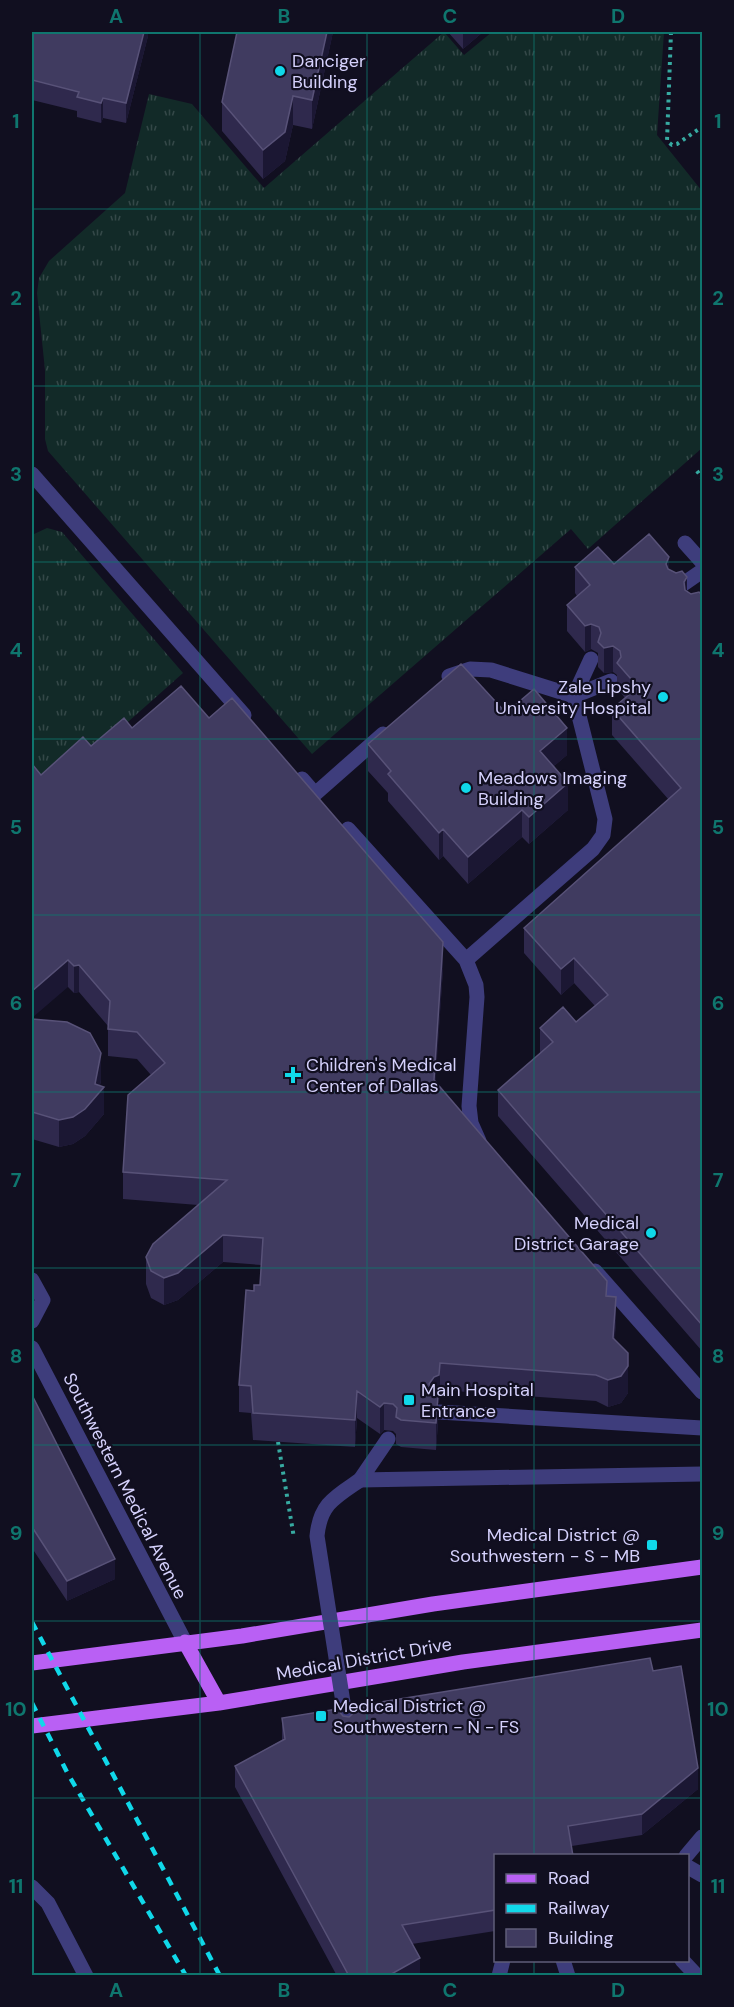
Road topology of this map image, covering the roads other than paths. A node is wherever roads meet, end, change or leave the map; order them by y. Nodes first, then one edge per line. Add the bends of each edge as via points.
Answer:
1 (32, 474) edge
2 (685, 543) dead end
3 (702, 562) edge
4 (702, 571) edge
5 (676, 589) edge
6 (591, 659) dead end
7 (611, 681) dead end
8 (439, 685) edge
9 (574, 696) junction
10 (395, 724) edge
11 (256, 729) edge
12 (294, 770) edge
13 (348, 829) edge
14 (466, 960) junction
15 (486, 1149) edge
16 (586, 1262) edge
17 (32, 1280) edge
18 (32, 1321) edge
19 (32, 1347) edge
20 (702, 1392) edge
21 (439, 1412) edge
22 (702, 1428) edge
23 (388, 1439) dead end
24 (702, 1474) edge
25 (360, 1480) junction
26 (702, 1567) edge
27 (702, 1630) edge
28 (185, 1642) junction
29 (32, 1663) edge
30 (219, 1703) junction
31 (32, 1726) edge
32 (347, 1728) edge
33 (702, 1837) edge
34 (688, 1854) edge
35 (32, 1887) edge
36 (684, 1962) edge
37 (86, 1976) edge
38 (697, 1976) edge

1 - 11 street
2 - 3 street
4 - 5 street
6 - 9 street
7 - 9 street
8 - 9 street via 470,669 491,670
9 - 14 street via 605,819 603,835 593,849
10 - 12 street via 315,794
13 - 14 street
14 - 15 street via 477,997 471,1122
16 - 20 street
17 - 18 street via 43,1300
19 - 28 street, Southwestern Medical Avenue
21 - 22 street
23 - 25 street
24 - 25 street
25 - 32 street, bridge via 330,1501 319,1517 317,1536
26 - 28 main road
27 - 30 main road, Medical District Drive via 463,1662
28 - 29 main road
28 - 30 main road
30 - 31 main road, Medical District Drive
33 - 34 street
35 - 37 street via 48,1904
36 - 38 street

